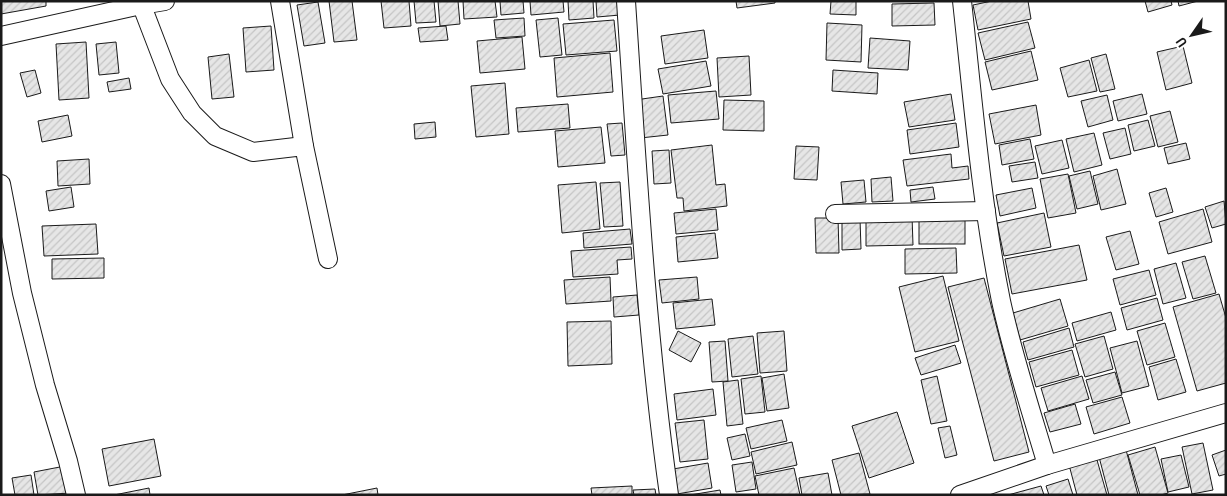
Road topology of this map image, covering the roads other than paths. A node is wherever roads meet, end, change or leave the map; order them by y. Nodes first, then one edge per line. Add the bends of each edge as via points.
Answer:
1 (165, 1) edge
2 (280, 1) edge
3 (626, 1) edge
4 (962, 1) edge
5 (141, 3) edge
6 (1, 36) edge
7 (304, 146) junction
8 (1, 184) edge
9 (986, 211) junction
10 (836, 214) dead end
11 (328, 259) dead end
12 (1226, 413) edge
13 (1047, 465) junction
14 (76, 495) edge
15 (670, 495) edge
16 (960, 495) edge

1 - 5 street
2 - 7 street
3 - 15 street via 645,279
4 - 9 street
5 - 6 street
5 - 7 street via 170,79 192,113 215,136 253,152
7 - 11 street
8 - 14 street via 22,293
9 - 10 street
9 - 13 street via 1001,302
12 - 13 street
13 - 16 street

